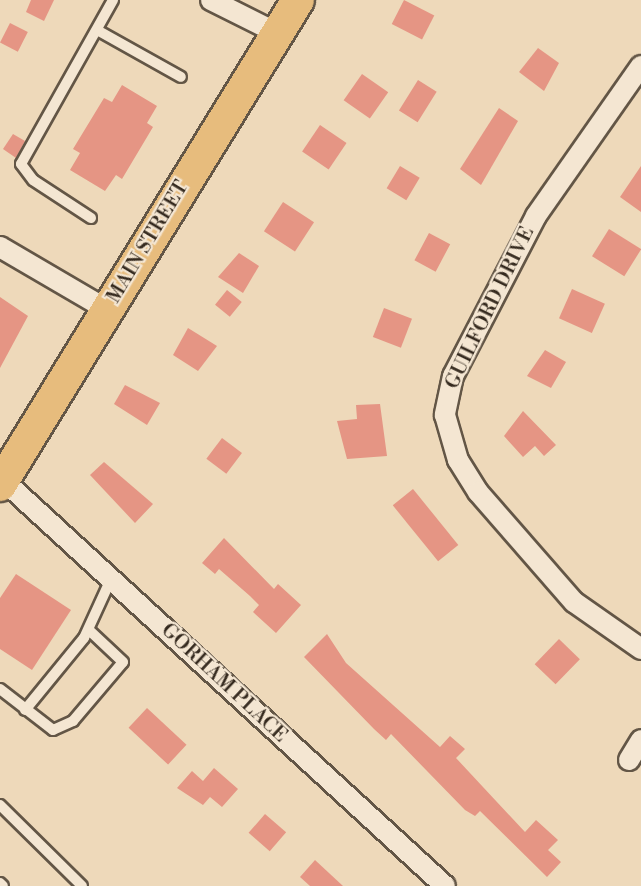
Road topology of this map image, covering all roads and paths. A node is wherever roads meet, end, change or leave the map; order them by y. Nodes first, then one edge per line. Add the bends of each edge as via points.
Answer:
1 (113, 0) edge
2 (211, 0) edge
3 (298, 0) edge
4 (97, 30) junction
5 (277, 33) junction
6 (641, 66) edge
7 (180, 77) dead end
8 (91, 218) dead end
9 (0, 247) edge
10 (108, 310) junction
11 (2, 483) edge
12 (111, 579) junction
13 (88, 630) junction
14 (641, 649) edge
15 (0, 689) edge
16 (25, 710) junction
17 (641, 740) edge
18 (629, 760) dead end
19 (0, 805) edge
20 (0, 883) edge
21 (3, 886) edge
22 (82, 886) edge
23 (446, 886) edge

1 - 4 lane
2 - 5 street
3 - 5 main road, MAIN STREET
4 - 7 lane
4 - 8 lane via 21,164 33,180
5 - 10 main road, MAIN STREET
6 - 14 street, GUILFORD DRIVE via 536,216 453,376 445,415 458,460 486,501 574,602
9 - 10 street
10 - 11 main road, MAIN STREET
11 - 12 street, GORHAM PLACE
12 - 13 lane
12 - 23 street, GORHAM PLACE
13 - 16 lane
13 - 16 lane via 123,662 73,721 53,729
15 - 16 lane
17 - 18 street
19 - 22 lane
20 - 21 lane

